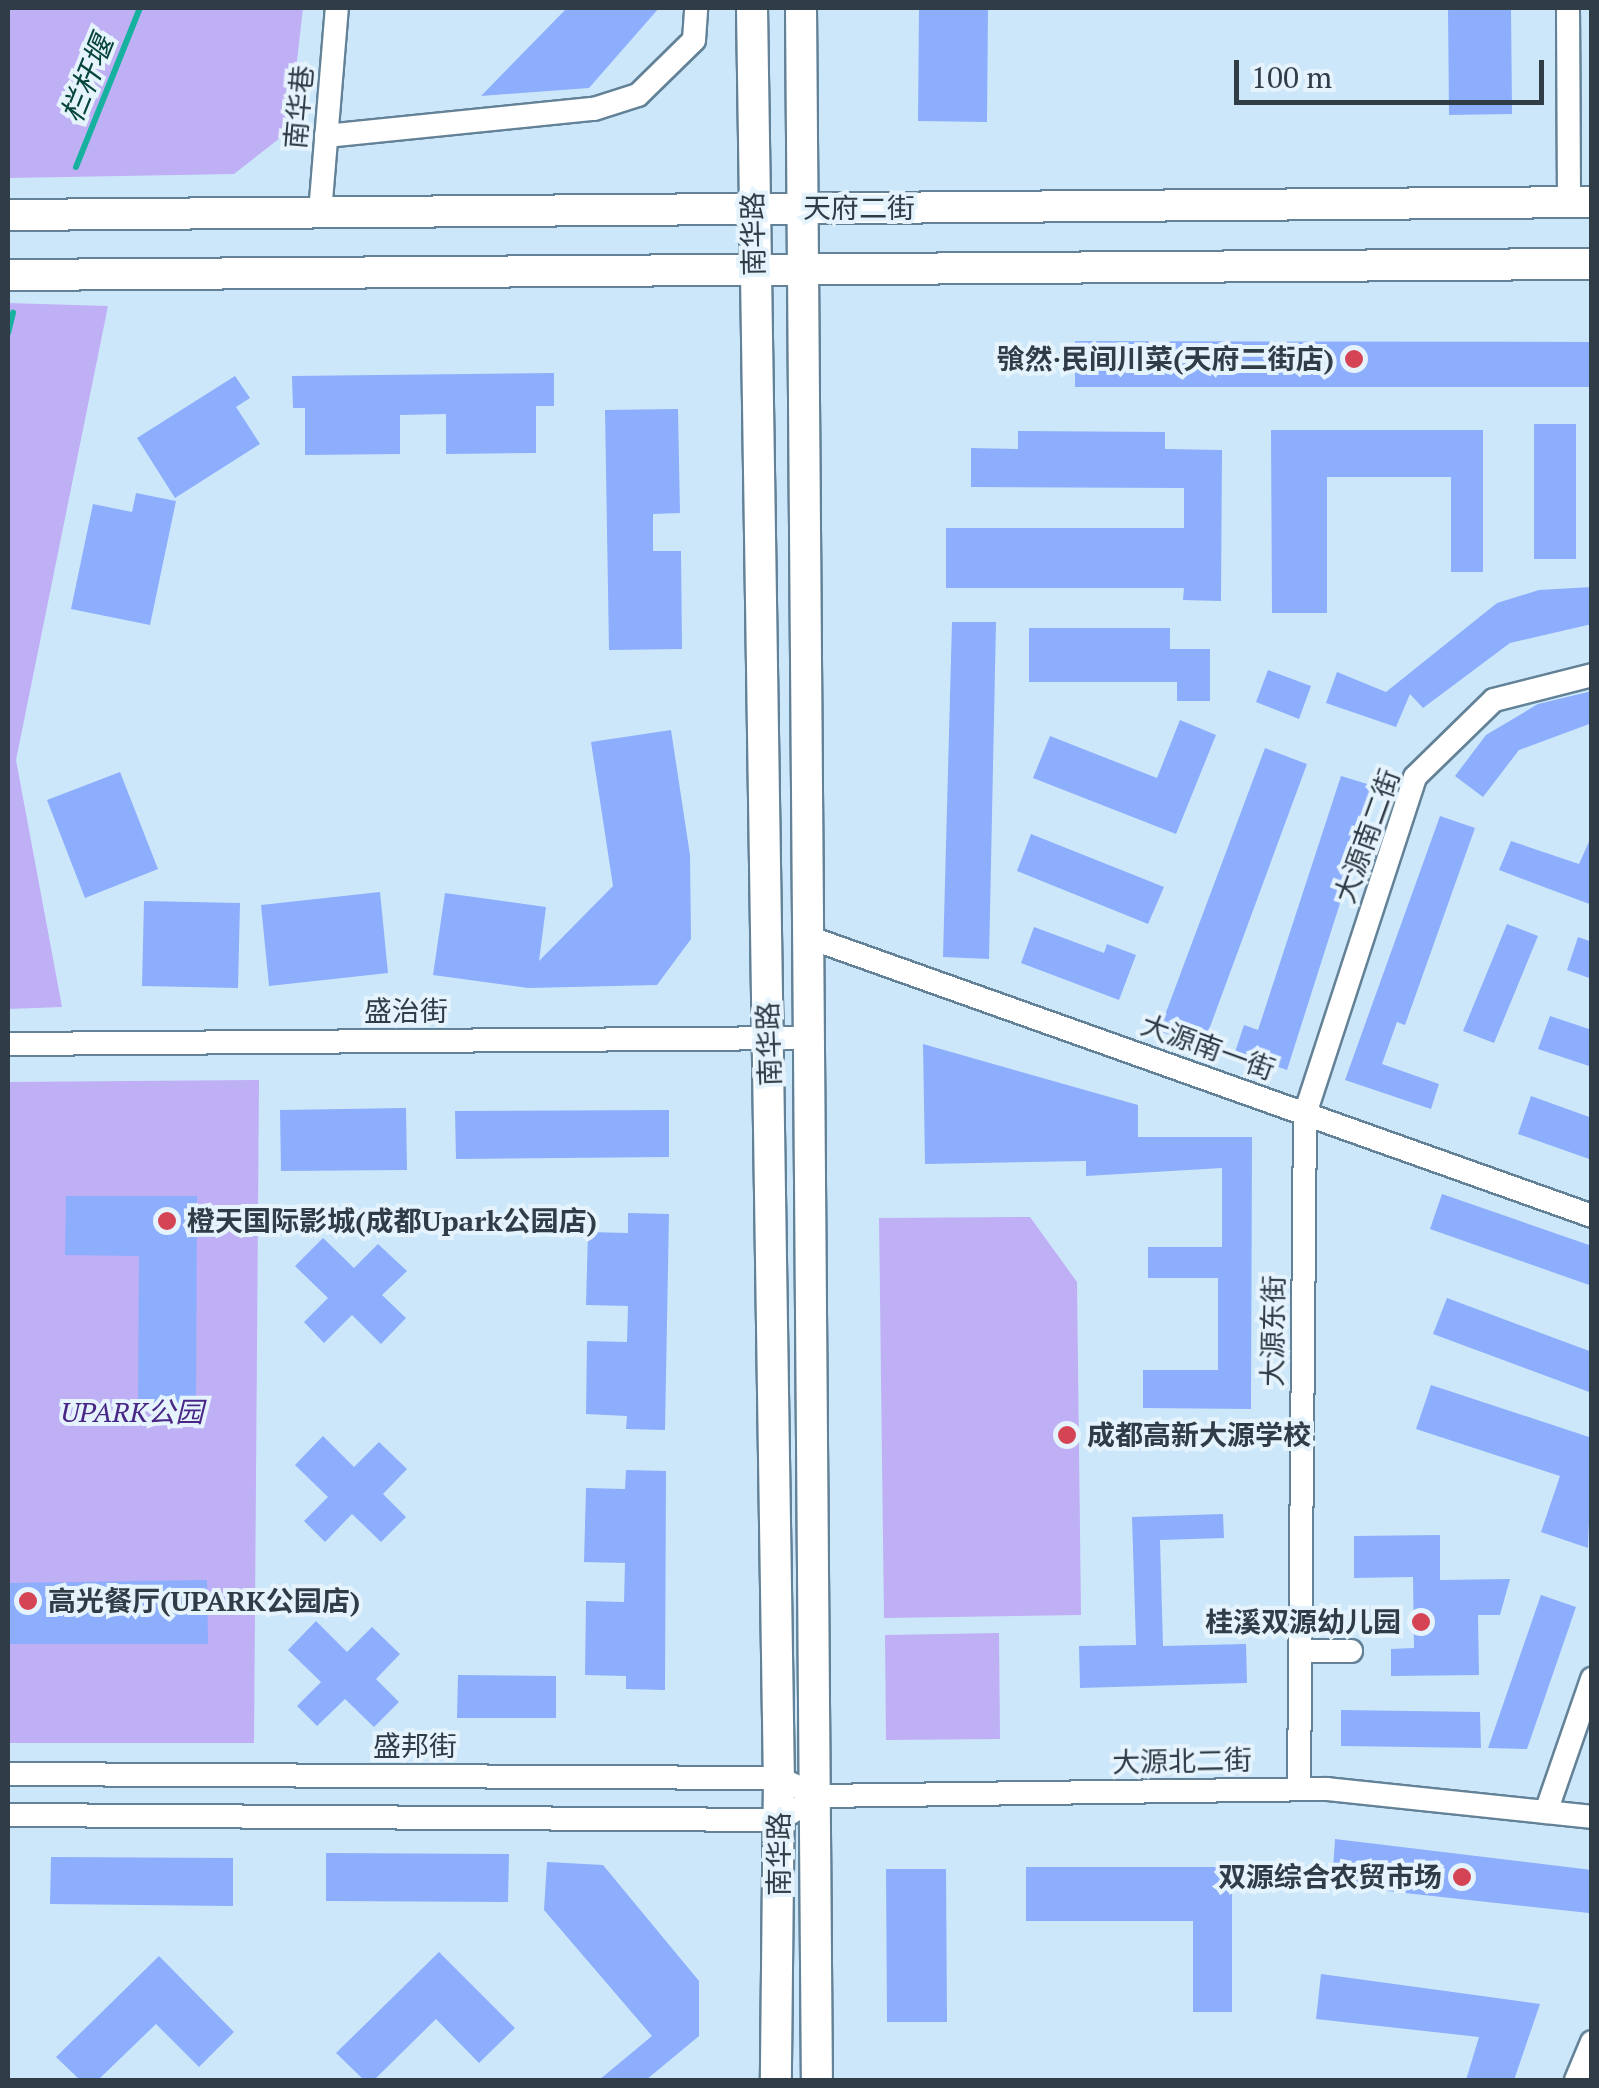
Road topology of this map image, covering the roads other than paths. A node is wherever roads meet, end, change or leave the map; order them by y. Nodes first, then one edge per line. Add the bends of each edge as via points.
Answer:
1 (337, 8) edge
2 (696, 8) edge
3 (752, 8) edge
4 (800, 8) edge
5 (1568, 8) edge
6 (326, 136) junction
7 (1580, 202) edge
8 (805, 208) junction
9 (752, 209) junction
10 (320, 212) junction
11 (8, 215) edge
12 (1592, 264) edge
13 (753, 269) junction
14 (806, 269) junction
15 (8, 275) edge
16 (1592, 675) edge
17 (805, 936) junction
18 (770, 1038) junction
19 (806, 1038) junction
20 (8, 1044) edge
21 (1305, 1114) junction
22 (1592, 1216) edge
23 (1300, 1651) junction
24 (1351, 1651) dead end
25 (1592, 1679) edge
26 (8, 1774) edge
27 (779, 1778) junction
28 (1299, 1789) junction
29 (818, 1796) junction
30 (1546, 1812) junction
31 (8, 1815) edge
32 (1592, 1817) edge
33 (779, 1820) junction
34 (1592, 2042) edge
35 (776, 2080) edge
36 (817, 2080) edge
37 (1576, 2080) edge

1 - 6 street, 南华巷
2 - 6 street via 694,40 638,95 594,109
3 - 9 main road, 南华路
4 - 8 main road, 南华路
5 - 7 street
6 - 10 street, 南华巷
7 - 8 main road, 天府二街
8 - 9 main road, 天府二街
8 - 14 main road, 南华路
9 - 10 main road, 天府二街
9 - 13 main road, 南华路
10 - 11 main road, 天府二街
12 - 14 main road
13 - 14 main road
13 - 15 main road
13 - 18 main road, 南华路
14 - 17 main road, 南华路
16 - 21 street, 大源南二街 via 1494,700 1414,778
17 - 19 main road, 南华路
17 - 21 street, 大源南一街
18 - 19 street, 盛治街
18 - 20 street, 盛治街
18 - 27 main road, 南华路
19 - 29 main road, 南华路
21 - 22 street, 大源南一街
21 - 23 street, 大源东街
23 - 24 street
23 - 28 street, 大源东街
25 - 30 street
26 - 27 street, 盛邦街
27 - 29 street, 盛邦街
27 - 33 main road, 南华路
28 - 29 street, 大源北二街
28 - 30 street, 大源北二街
29 - 33 street
29 - 36 main road, 南华路
30 - 32 street, 大源北二街
31 - 33 street
33 - 35 main road, 南华路
34 - 37 street

